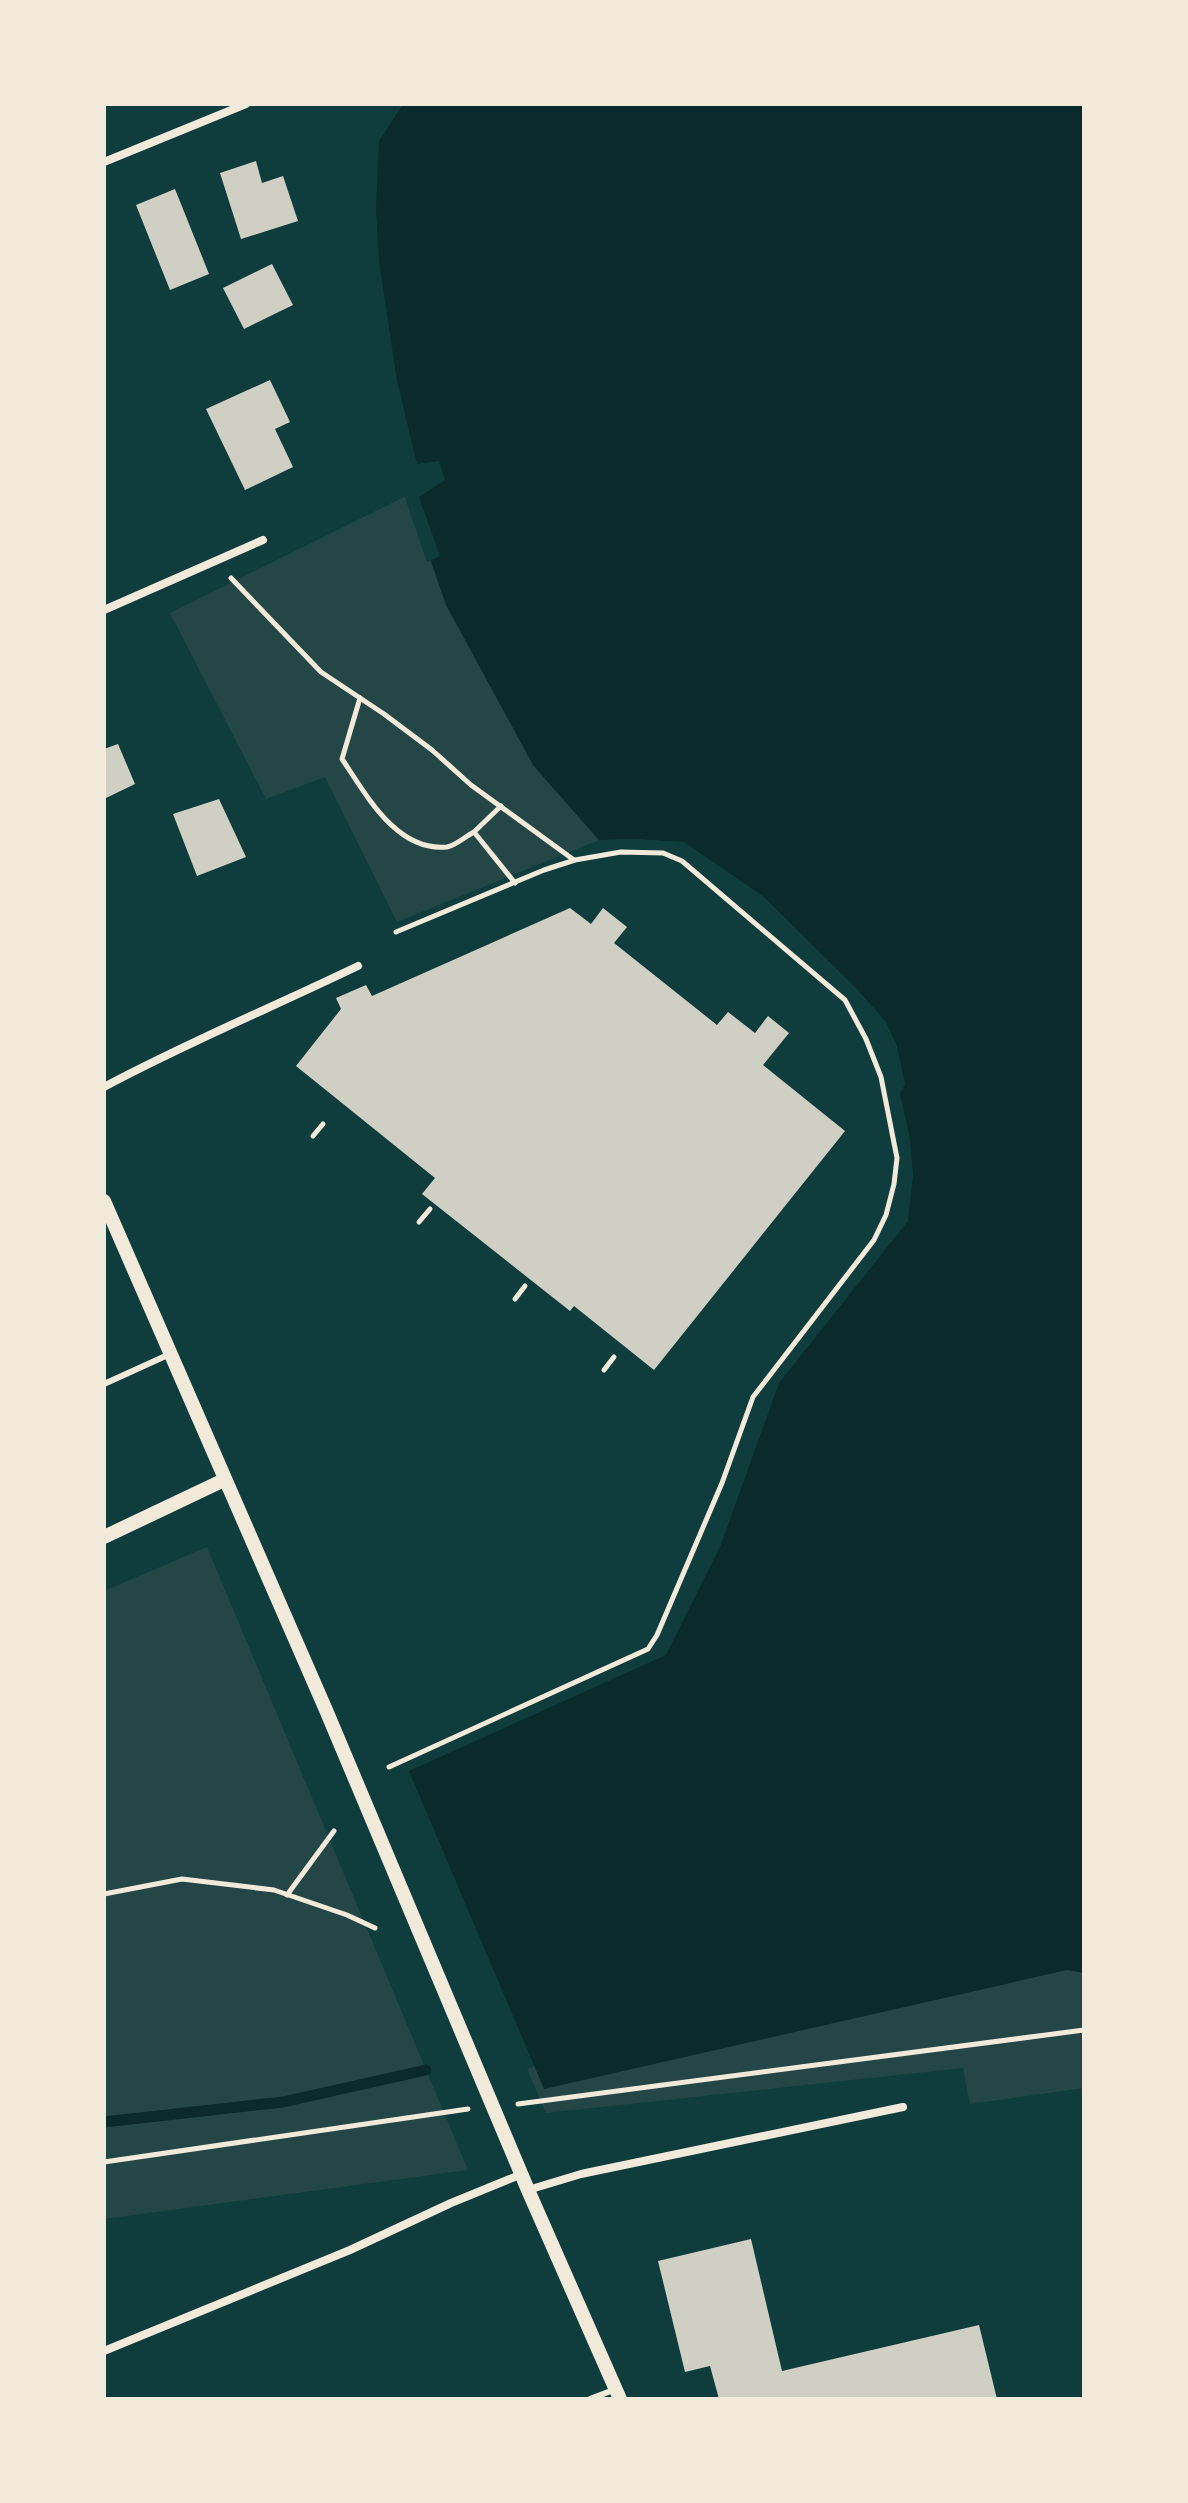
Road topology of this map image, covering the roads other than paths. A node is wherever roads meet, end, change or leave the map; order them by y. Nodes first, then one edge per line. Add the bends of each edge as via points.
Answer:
1 (246, 104) edge
2 (104, 162) edge
3 (263, 540) dead end
4 (104, 610) edge
5 (358, 966) dead end
6 (104, 1087) edge
7 (104, 1201) edge
8 (170, 1354) junction
9 (104, 1384) edge
10 (224, 1480) junction
11 (104, 1537) edge
12 (903, 2107) dead end
13 (522, 2174) junction
14 (528, 2190) junction
15 (104, 2351) edge
16 (618, 2394) edge
17 (590, 2399) edge

1 - 2 street
3 - 4 street
5 - 6 street
7 - 8 street
8 - 9 lane
8 - 10 street
10 - 11 street
10 - 13 street
12 - 14 street via 581,2174
13 - 14 street
13 - 15 street
14 - 16 street
16 - 17 lane

